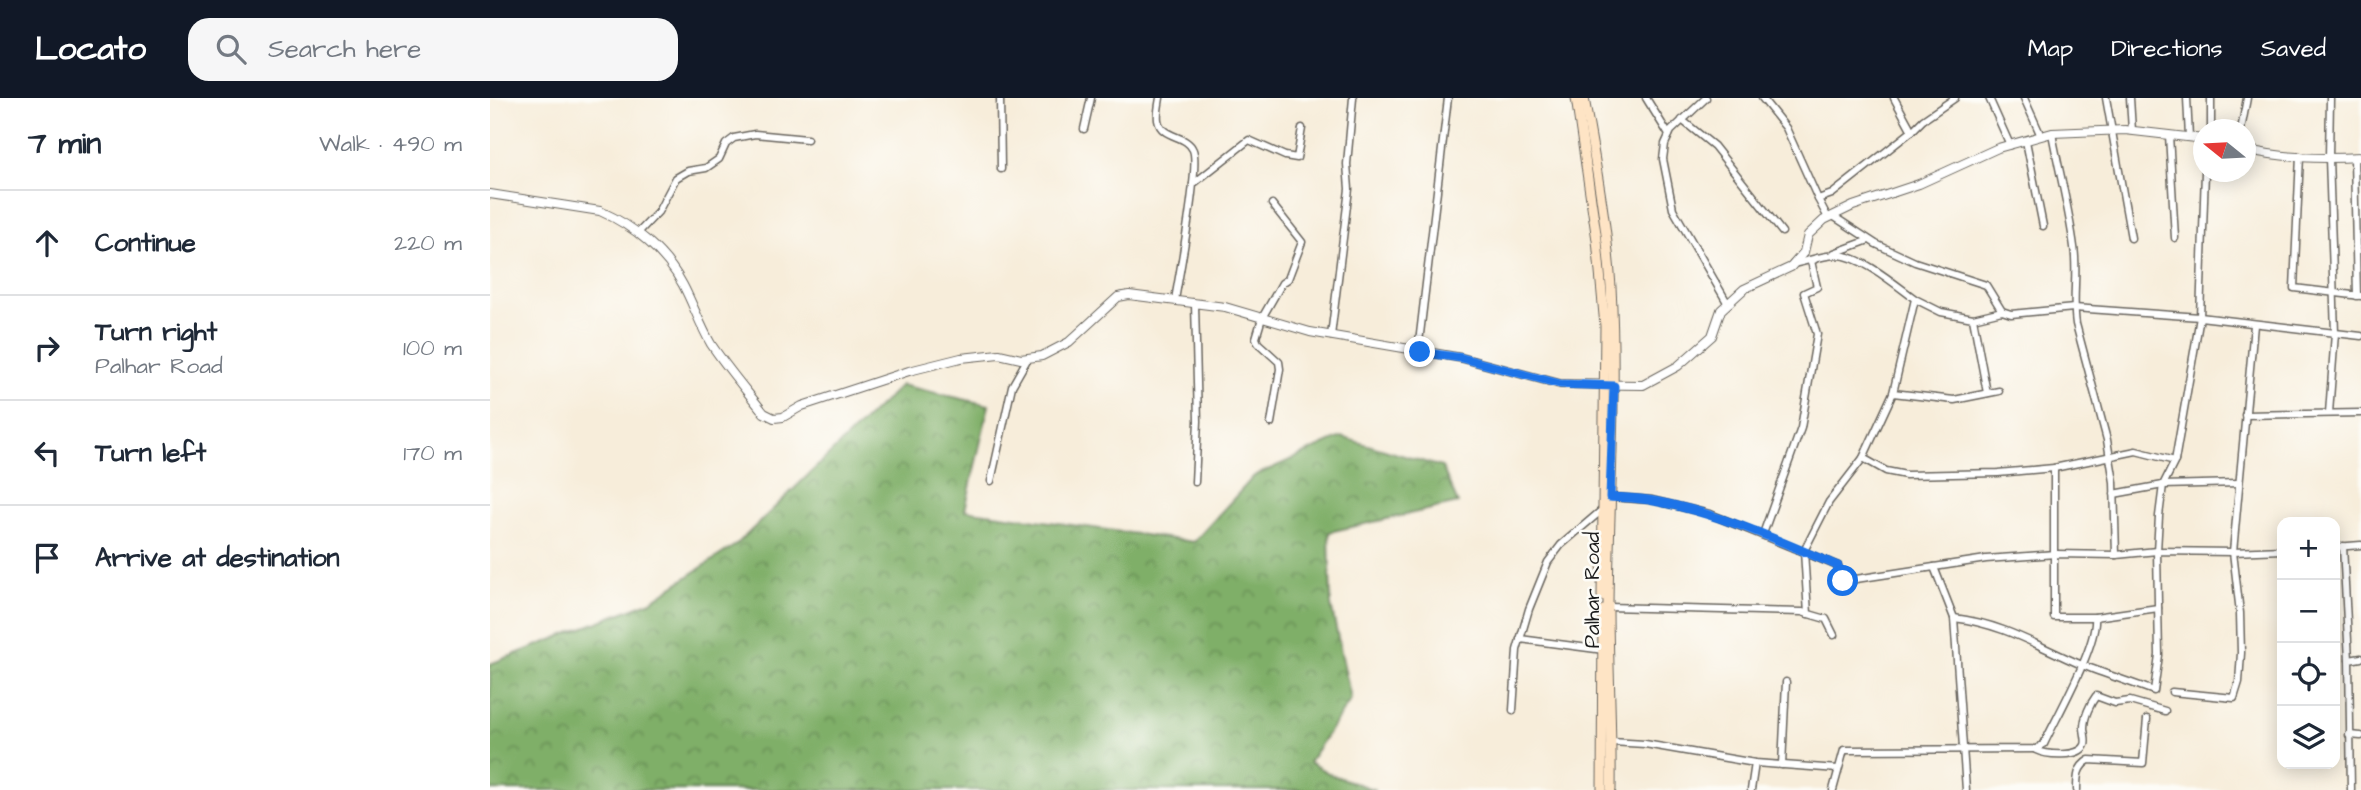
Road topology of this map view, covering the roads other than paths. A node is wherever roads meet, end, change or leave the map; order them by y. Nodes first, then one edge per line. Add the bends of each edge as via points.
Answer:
1 (1000, 98) edge
2 (1091, 98) edge
3 (1160, 98) edge
4 (1353, 98) edge
5 (1448, 98) edge
6 (1576, 98) edge
7 (1584, 98) edge
8 (1646, 98) edge
9 (1706, 98) edge
10 (1762, 98) edge
11 (1894, 98) edge
12 (1955, 98) edge
13 (1989, 98) edge
14 (2024, 98) edge
15 (2106, 98) edge
16 (2130, 98) edge
17 (2187, 98) edge
18 (2211, 98) edge
19 (2247, 98) edge
20 (2330, 98) edge
21 (2211, 119) edge
22 (2243, 119) edge
23 (1682, 120) junction
24 (1302, 128) dead end
25 (1084, 129) dead end
26 (1912, 131) junction
27 (2111, 131) junction
28 (2132, 131) junction
29 (2052, 134) junction
30 (1669, 135) junction
31 (2169, 135) junction
32 (2041, 136) junction
33 (2189, 137) junction
34 (2193, 138) edge
35 (807, 139) dead end
36 (2026, 141) junction
37 (2010, 145) junction
38 (2256, 152) edge
39 (2300, 156) junction
40 (2357, 157) edge
41 (2329, 158) junction
42 (1001, 169) dead end
43 (2205, 182) edge
44 (1193, 184) junction
45 (490, 194) edge
46 (1818, 199) junction
47 (1272, 204) dead end
48 (1830, 217) junction
49 (2043, 226) dead end
50 (1782, 232) dead end
51 (638, 233) junction
52 (2131, 238) dead end
53 (2175, 238) dead end
54 (1870, 240) junction
55 (1811, 261) junction
56 (1793, 264) junction
57 (2334, 294) junction
58 (2359, 296) edge
59 (1915, 299) junction
60 (1175, 300) junction
61 (1195, 304) junction
62 (1728, 304) junction
63 (2074, 308) junction
64 (2002, 311) junction
65 (2200, 317) junction
66 (1262, 318) junction
67 (1973, 318) junction
68 (2254, 325) junction
69 (2334, 333) junction
70 (1331, 336) junction
71 (2361, 336) edge
72 (1418, 351) junction
73 (1028, 358) junction
74 (1609, 386) junction
75 (1999, 391) dead end
76 (1893, 393) junction
77 (1987, 393) junction
78 (2329, 413) junction
79 (2361, 413) edge
80 (2245, 415) junction
81 (1271, 423) dead end
82 (2109, 455) junction
83 (1863, 458) junction
84 (2175, 461) junction
85 (2054, 468) junction
86 (992, 481) dead end
87 (1195, 482) dead end
88 (2239, 483) junction
89 (2163, 485) junction
90 (2114, 494) junction
91 (1610, 497) junction
92 (1602, 510) junction
93 (1763, 534) junction
94 (2361, 545) edge
95 (2340, 546) edge
96 (2343, 546) junction
97 (2277, 550) edge
98 (1804, 551) junction
99 (2157, 551) junction
100 (2233, 552) junction
101 (2056, 554) junction
102 (2116, 555) junction
103 (1934, 567) junction
104 (1608, 607) junction
105 (2158, 608) junction
106 (1808, 614) junction
107 (2095, 617) junction
108 (1954, 618) junction
109 (1835, 635) dead end
110 (1520, 639) junction
111 (1605, 650) junction
112 (2361, 658) edge
113 (2349, 662) junction
114 (2081, 664) junction
115 (1786, 682) dead end
116 (2172, 692) dead end
117 (1513, 710) dead end
118 (2165, 711) dead end
119 (2147, 719) dead end
120 (2349, 735) junction
121 (2361, 736) edge
122 (1611, 742) junction
123 (1962, 749) junction
124 (2036, 750) junction
125 (1755, 763) junction
126 (1782, 765) junction
127 (1838, 769) junction
128 (1602, 790) edge
129 (1611, 790) edge
130 (1751, 790) edge
131 (1833, 790) edge
132 (1966, 790) edge
133 (2077, 790) edge
134 (2351, 790) edge

1 - 42 street
2 - 25 street
3 - 44 street via 1158,120 1164,132 1189,143 1194,151
4 - 70 street via 1349,190
5 - 72 street
6 - 74 main road, Palhar Road via 1597,240
7 - 74 main road, Palhar Road via 1611,285
8 - 30 street
9 - 23 street
10 - 46 street via 1786,128
11 - 26 street
12 - 26 street
13 - 37 street
14 - 32 street
15 - 27 street
16 - 28 street
17 - 33 street
18 - 21 street
19 - 22 street
20 - 41 street
23 - 30 street
23 - 50 street via 1714,146
24 - 44 street via 1297,158 1249,140
26 - 46 street via 1832,194
27 - 28 street
27 - 29 street
27 - 52 street
28 - 31 street
29 - 32 street
29 - 63 street via 2074,246
30 - 62 street via 1663,159 1673,209
31 - 33 street
31 - 53 street
32 - 36 street
33 - 34 street
35 - 51 street via 755,134 734,138 719,159 677,178 658,212
36 - 37 street
36 - 49 street
37 - 48 street
38 - 39 street
39 - 41 street
39 - 57 street via 2294,288
40 - 41 street
40 - 58 street
41 - 57 street
43 - 65 street
44 - 60 street
45 - 51 street via 600,211
46 - 48 street
47 - 66 street via 1302,242 1289,279 1282,282
48 - 54 street
48 - 56 street via 1808,235 1804,252
51 - 73 street via 682,284 711,344 764,413 774,418 802,405 961,358 999,354
54 - 55 street
54 - 64 street via 1915,262 1986,285
55 - 56 street
55 - 59 street via 1840,255 1857,261
55 - 93 street via 1817,287 1804,293 1817,334 1801,428
56 - 62 street via 1744,289
57 - 58 street
57 - 69 street
59 - 67 street via 1941,312
59 - 76 street
60 - 61 street
60 - 73 street via 1118,297 1069,342
61 - 66 street
61 - 87 street
62 - 74 street via 1721,310 1712,336 1678,366 1643,385
63 - 64 street
63 - 65 street
63 - 82 street
64 - 67 street
65 - 68 street
65 - 84 street
66 - 70 street
66 - 81 street via 1256,338 1280,369
67 - 77 street
68 - 69 street
68 - 80 street
69 - 71 street
69 - 78 street
70 - 72 street
72 - 74 street via 1560,384
73 - 86 street via 1012,386
74 - 91 main road, Palhar Road
74 - 92 main road, Palhar Road
75 - 77 street
76 - 77 street via 1954,400
76 - 83 street
78 - 79 street
78 - 80 street
80 - 88 street
82 - 84 street via 2136,451
82 - 85 street
82 - 90 street
83 - 85 street via 1886,471 1906,475
83 - 98 street via 1829,502
84 - 89 street
85 - 101 street
88 - 89 street
88 - 100 street
89 - 90 street
89 - 99 street
90 - 102 street
91 - 93 street via 1652,500
91 - 104 main road, Palhar Road
92 - 110 street via 1548,562
92 - 111 main road, Palhar Road
93 - 98 street
94 - 96 street
95 - 96 street
96 - 113 street
97 - 100 street
98 - 103 street via 1838,566 1843,581
98 - 106 street
99 - 100 street
99 - 102 street
99 - 105 street
100 - 116 street via 2241,653 2234,698
101 - 102 street
101 - 103 street
101 - 107 street via 2054,617
103 - 108 street
104 - 106 street
104 - 111 main road, Palhar Road
105 - 107 street
105 - 114 street via 2154,691
106 - 109 street via 1826,620
107 - 114 street via 2094,635
108 - 114 street via 2003,628
108 - 123 street
110 - 111 street
110 - 117 street
111 - 122 main road, Palhar Road
111 - 128 main road, Palhar Road
112 - 113 street
113 - 120 street
114 - 124 street via 2044,744
115 - 126 street
118 - 124 street via 2096,696 2085,722 2082,748 2058,755
119 - 133 street via 2143,764 2089,760 2077,774
120 - 121 street
120 - 134 street
122 - 125 street
122 - 129 main road, Palhar Road
123 - 124 street
123 - 127 street via 1844,750
123 - 132 street
125 - 126 street
125 - 130 street
126 - 127 street
127 - 131 street

